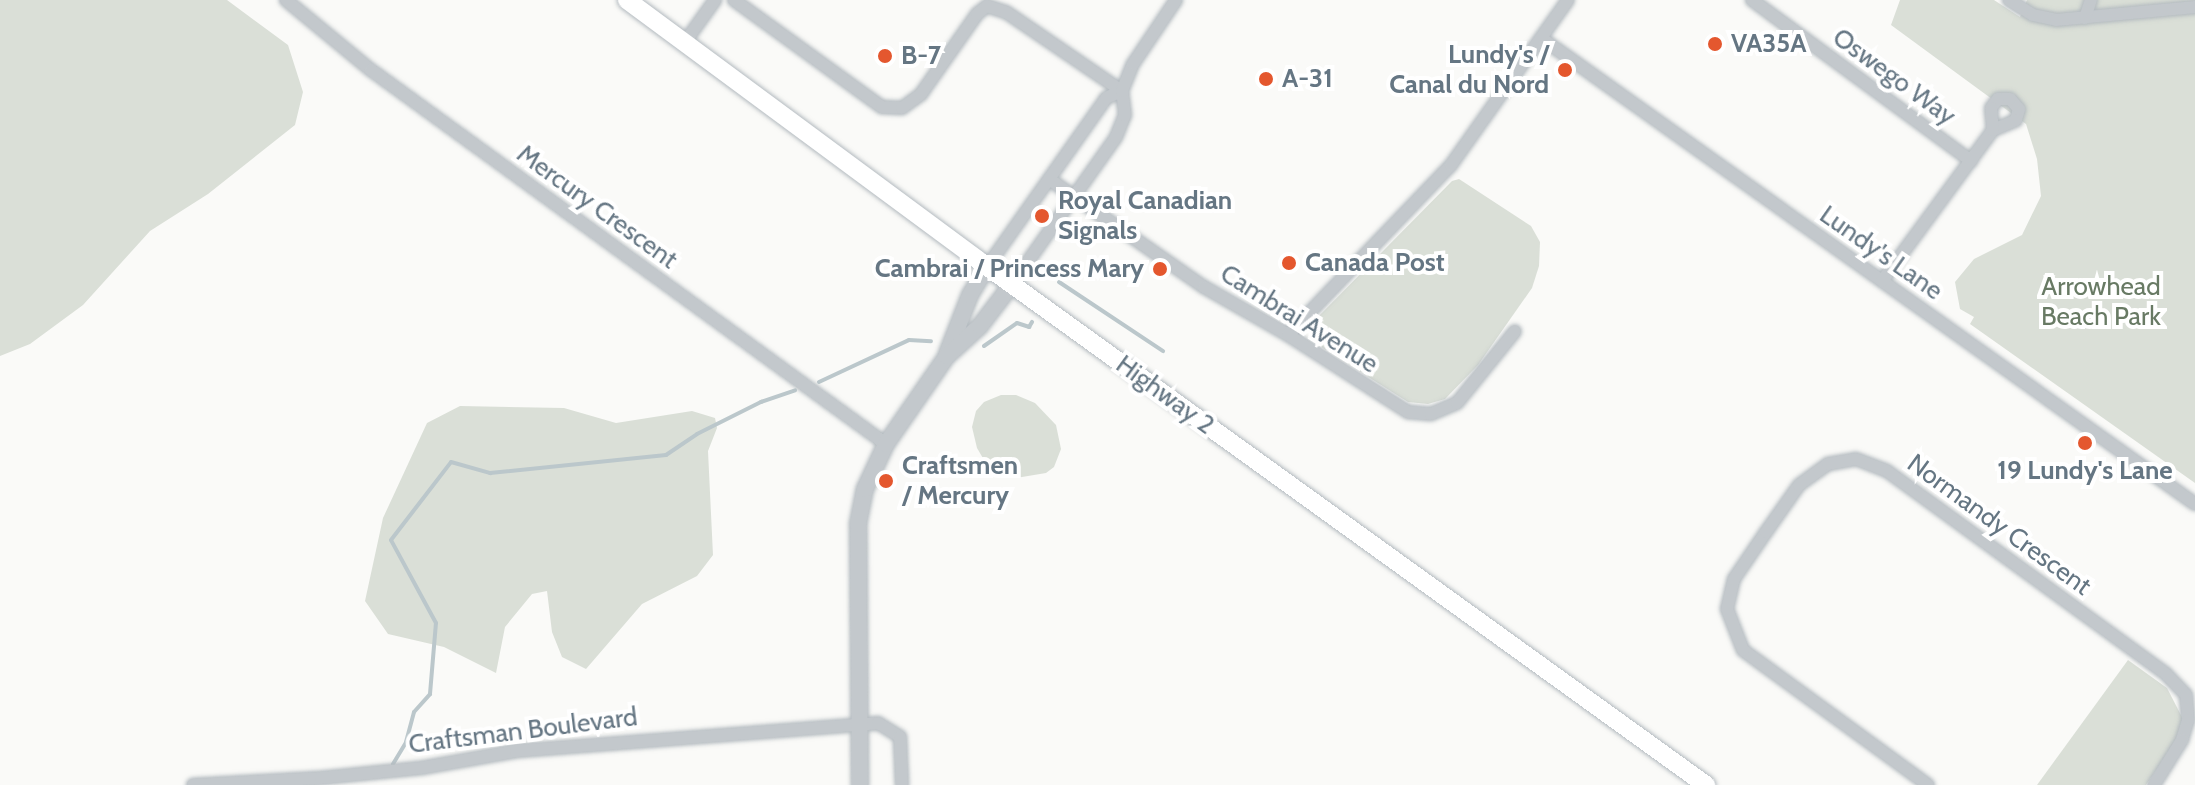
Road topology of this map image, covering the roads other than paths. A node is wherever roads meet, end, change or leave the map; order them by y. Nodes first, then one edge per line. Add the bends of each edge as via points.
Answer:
1 (286, 0) edge
2 (627, 0) edge
3 (715, 0) edge
4 (734, 0) edge
5 (1176, 0) edge
6 (1568, 0) edge
7 (1752, 0) edge
8 (2009, 0) edge
9 (2091, 0) edge
10 (2195, 7) edge
11 (2085, 18) junction
12 (1541, 38) junction
13 (685, 42) junction
14 (1122, 91) junction
15 (1993, 130) dead end
16 (1971, 161) junction
17 (1049, 179) junction
18 (1074, 196) junction
19 (987, 267) junction
20 (1882, 281) junction
21 (1012, 284) junction
22 (1515, 331) dead end
23 (1288, 335) junction
24 (947, 356) junction
25 (886, 444) junction
26 (2195, 504) edge
27 (859, 723) junction
28 (193, 785) edge
29 (860, 785) edge
30 (902, 785) edge
31 (1706, 785) edge
32 (1928, 785) edge
33 (2154, 785) edge

1 - 25 street, Mercury Crescent via 371,70
2 - 13 main road, Highway 2
3 - 13 street
4 - 14 street via 882,107 902,108 921,94 987,6 1006,12
5 - 14 street via 1139,54
6 - 12 street
7 - 16 street, Oswego Way
8 - 11 street via 2033,15
9 - 11 street
10 - 11 street
12 - 20 street, Lundy's Lane
12 - 23 street via 1436,183
13 - 19 main road, Highway 2
14 - 17 street via 1106,98
14 - 18 street via 1125,115 1116,137
15 - 16 street
16 - 20 street
17 - 18 street, Cambrai Avenue
17 - 19 street
18 - 21 street
18 - 23 street, Cambrai Avenue via 1204,287
19 - 21 main road, Highway 2
19 - 24 street via 970,295
20 - 26 street, Lundy's Lane
21 - 24 street via 980,326
21 - 31 main road, Highway 2
22 - 23 street, Cambrai Avenue via 1457,403 1420,414 1400,408
24 - 25 street
25 - 27 street via 865,489 858,524
27 - 28 street, Craftsman Boulevard via 516,751 321,778
27 - 29 street
27 - 30 street via 878,723 900,737
32 - 33 street, Normandy Crescent via 1743,650 1727,609 1734,579 1766,532 1799,485 1828,464 1856,459 1887,471 2166,674 2186,695 2188,720

